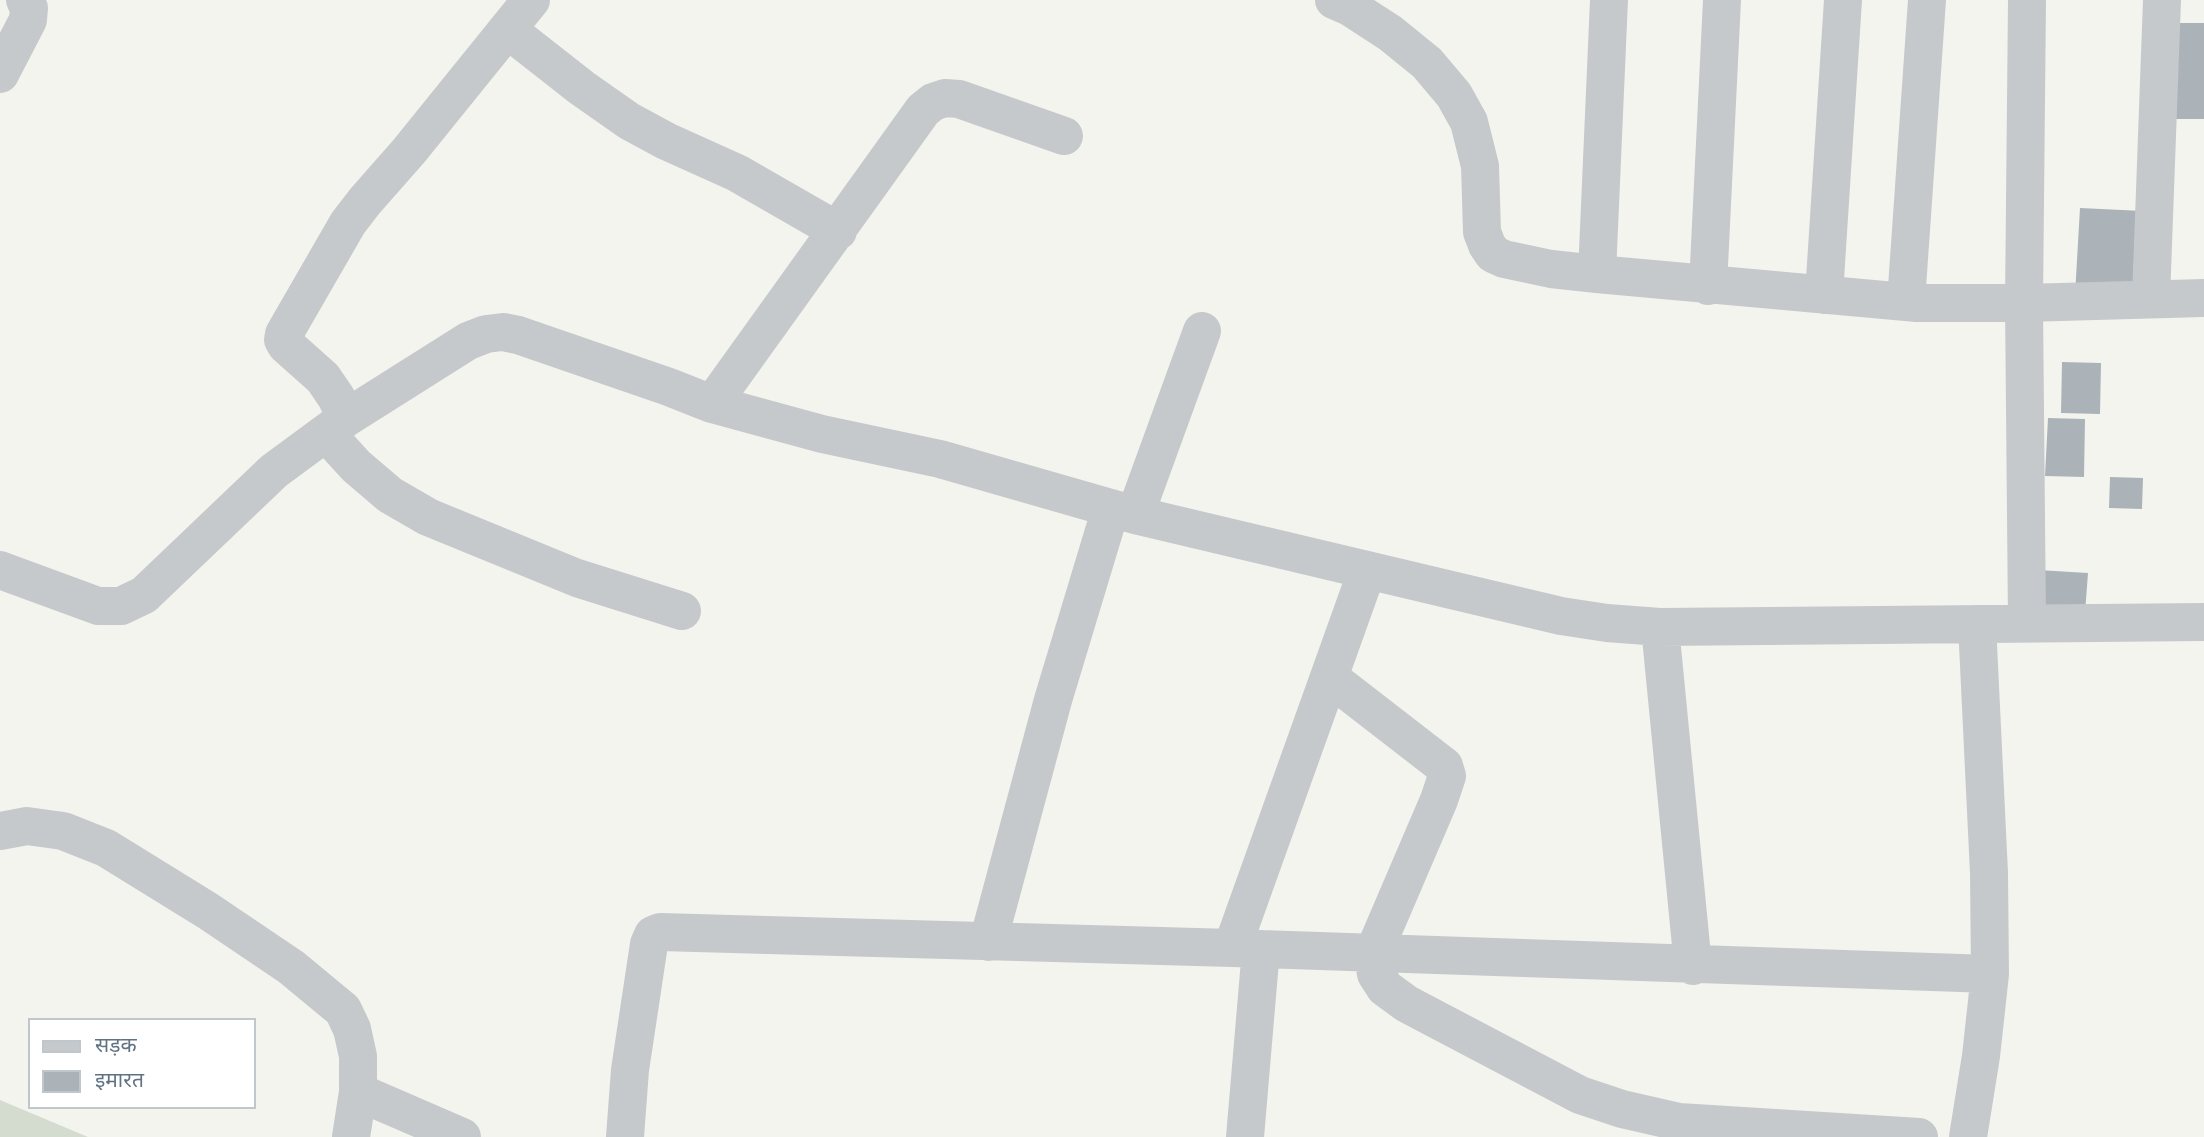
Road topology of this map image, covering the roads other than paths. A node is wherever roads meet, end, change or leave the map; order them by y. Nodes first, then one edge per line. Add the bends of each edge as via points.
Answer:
1 (25, 0) edge
2 (1609, 0) edge
3 (1722, 0) edge
4 (1843, 0) edge
5 (1927, 0) edge
6 (2027, 0) edge
7 (2162, 0) edge
8 (1345, 2) edge
9 (519, 15) edge
10 (0, 74) edge
11 (1064, 136) dead end
12 (838, 231) junction
13 (1597, 274) junction
14 (1708, 286) junction
15 (1824, 295) junction
16 (2204, 298) edge
17 (2151, 299) junction
18 (1906, 302) junction
19 (2024, 303) junction
20 (1202, 331) dead end
21 (712, 404) junction
22 (336, 425) junction
23 (1123, 512) junction
24 (0, 570) edge
25 (1367, 572) junction
26 (682, 611) dead end
27 (2204, 622) edge
28 (2027, 623) junction
29 (1977, 624) junction
30 (1660, 627) junction
31 (1329, 677) junction
32 (0, 831) edge
33 (988, 942) junction
34 (1247, 949) junction
35 (1373, 954) junction
36 (1693, 966) junction
37 (1990, 975) junction
38 (358, 1092) junction
39 (351, 1137) edge
40 (462, 1137) edge
41 (625, 1137) edge
42 (1245, 1137) edge
43 (1919, 1137) edge
44 (1968, 1137) edge

1 - 10 street via 28,20
2 - 13 street
3 - 14 street
4 - 15 street
5 - 18 street
6 - 19 street
7 - 17 street
8 - 13 street via 1427,63 1454,95 1469,122 1480,166 1482,232 1493,254 1551,269
9 - 12 street via 582,88 629,121 737,173
9 - 22 street via 348,223 284,334 286,345 323,378 336,397
11 - 12 street via 959,99 933,102
12 - 21 street
13 - 14 street
14 - 15 street
15 - 18 street
16 - 17 street
17 - 19 street
18 - 19 street
19 - 28 street
20 - 23 street
21 - 22 street via 503,332 468,341
21 - 23 street via 940,459
22 - 24 street via 274,471 144,595 121,606 98,606
22 - 26 street via 356,466 428,517 577,578
23 - 25 street
23 - 33 street via 1053,700
25 - 30 street via 1561,616
25 - 31 street
27 - 28 street
28 - 29 street
29 - 30 street
29 - 37 street
30 - 36 street
31 - 34 street
31 - 35 street via 1444,766 1447,776
32 - 38 street via 27,826 63,831 106,848 291,967 343,1010 358,1056
33 - 34 street
33 - 41 street via 653,935 630,1070
34 - 35 street
34 - 42 street
35 - 36 street
35 - 43 street via 1385,988 1407,1003 1580,1095 1679,1122
36 - 37 street
37 - 44 street
38 - 39 street
38 - 40 street

